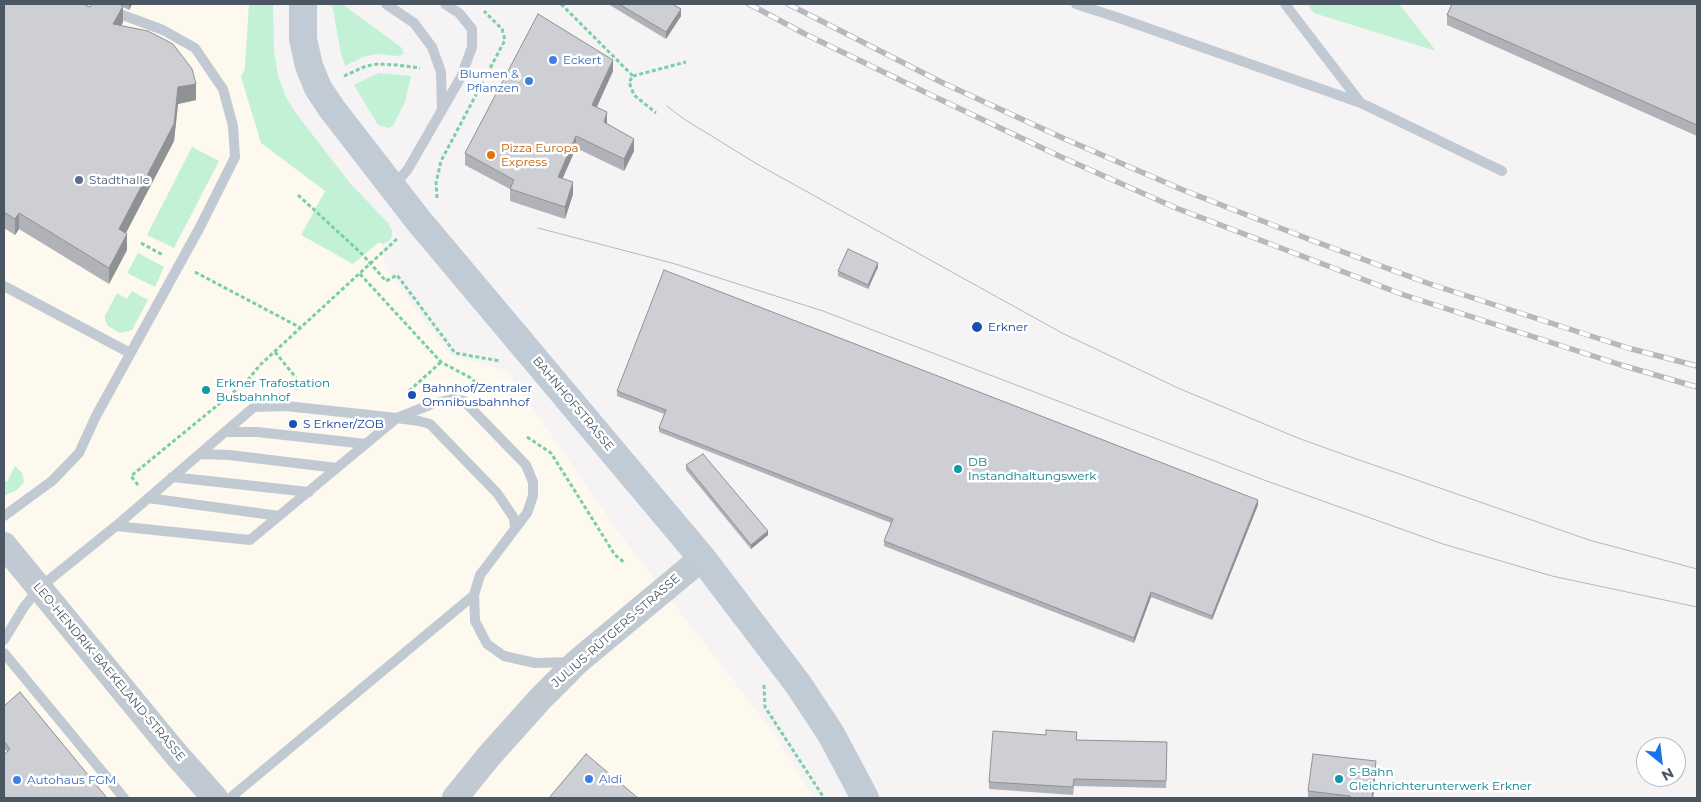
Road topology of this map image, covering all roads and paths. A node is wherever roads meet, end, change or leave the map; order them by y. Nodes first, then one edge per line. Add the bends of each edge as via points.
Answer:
1 (102, 4) edge
2 (303, 4) edge
3 (386, 4) edge
4 (445, 4) edge
5 (561, 4) edge
6 (1076, 4) edge
7 (1285, 4) edge
8 (686, 62) dead end
9 (441, 72) junction
10 (344, 76) dead end
11 (633, 76) junction
12 (1360, 103) junction
13 (442, 110) junction
14 (656, 113) dead end
15 (1502, 171) dead end
16 (392, 188) junction
17 (298, 195) dead end
18 (400, 237) dead end
19 (141, 243) dead end
20 (179, 263) junction
21 (371, 264) junction
22 (360, 274) junction
23 (4, 286) edge
24 (301, 328) junction
25 (275, 352) junction
26 (130, 353) junction
27 (441, 362) junction
28 (508, 362) dead end
29 (415, 387) dead end
30 (481, 389) dead end
31 (296, 398) dead end
32 (397, 418) junction
33 (226, 432) junction
34 (528, 437) dead end
35 (366, 444) junction
36 (200, 454) junction
37 (337, 468) junction
38 (131, 476) dead end
39 (172, 477) junction
40 (308, 492) junction
41 (148, 498) junction
42 (4, 516) edge
43 (279, 516) junction
44 (116, 526) junction
45 (515, 529) junction
46 (4, 545) edge
47 (702, 558) junction
48 (625, 563) dead end
49 (39, 588) junction
50 (474, 595) junction
51 (4, 640) edge
52 (772, 651) junction
53 (4, 653) edge
54 (577, 662) junction
55 (124, 798) edge
56 (215, 798) edge
57 (230, 798) edge
58 (455, 798) edge
59 (824, 798) edge
60 (865, 798) edge

1 - 20 lane via 163,30 195,48 223,89 233,126 234,158
2 - 16 main road, BAHNHOFSTRASSE via 303,38 318,88
3 - 9 lane via 414,23 432,46
4 - 13 lane via 459,13 472,29 472,47 461,77
5 - 11 path
6 - 12 lane
7 - 12 lane
8 - 11 path
9 - 10 path via 378,64
9 - 13 lane
11 - 14 path via 628,82 634,95
12 - 15 lane
13 - 16 lane via 408,169
16 - 47 main road, BAHNHOFSTRASSE
17 - 21 path
18 - 21 path
19 - 20 path
20 - 24 path
20 - 26 lane
21 - 22 path
21 - 28 path via 386,281 397,275 455,353
22 - 24 path
22 - 27 path
23 - 26 lane
24 - 25 path
25 - 31 path via 298,379
25 - 38 path via 247,381
26 - 42 lane via 79,452 52,481
27 - 29 path
27 - 30 path via 470,378
32 - 33 lane via 286,406 254,407
32 - 35 lane
32 - 45 lane via 430,424 507,506 514,518
32 - 45 lane via 452,399 464,401 472,408 526,464 533,482 533,496 527,513
33 - 35 lane via 257,432
33 - 36 lane
34 - 48 path via 551,453 615,555
35 - 37 lane
36 - 37 lane
36 - 39 lane
37 - 40 lane
39 - 40 lane
39 - 41 lane
40 - 43 lane
41 - 43 lane
41 - 44 lane
43 - 44 lane via 250,540
44 - 49 lane
45 - 50 lane via 480,575
46 - 49 street, LEO-HENDRIK-BAEKELAND-STRASSE
47 - 52 main road, BAHNHOFSTRASSE
47 - 54 street, JULIUS-RÜTGERS-STRASSE
49 - 51 lane
49 - 56 street, LEO-HENDRIK-BAEKELAND-STRASSE
50 - 54 lane via 475,621 488,644 504,656 535,662
50 - 57 lane
52 - 59 path via 763,677 765,707
52 - 60 main road, BAHNHOFSTRASSE via 831,734
53 - 55 lane
54 - 58 street, JULIUS-RÜTGERS-STRASSE via 541,698

